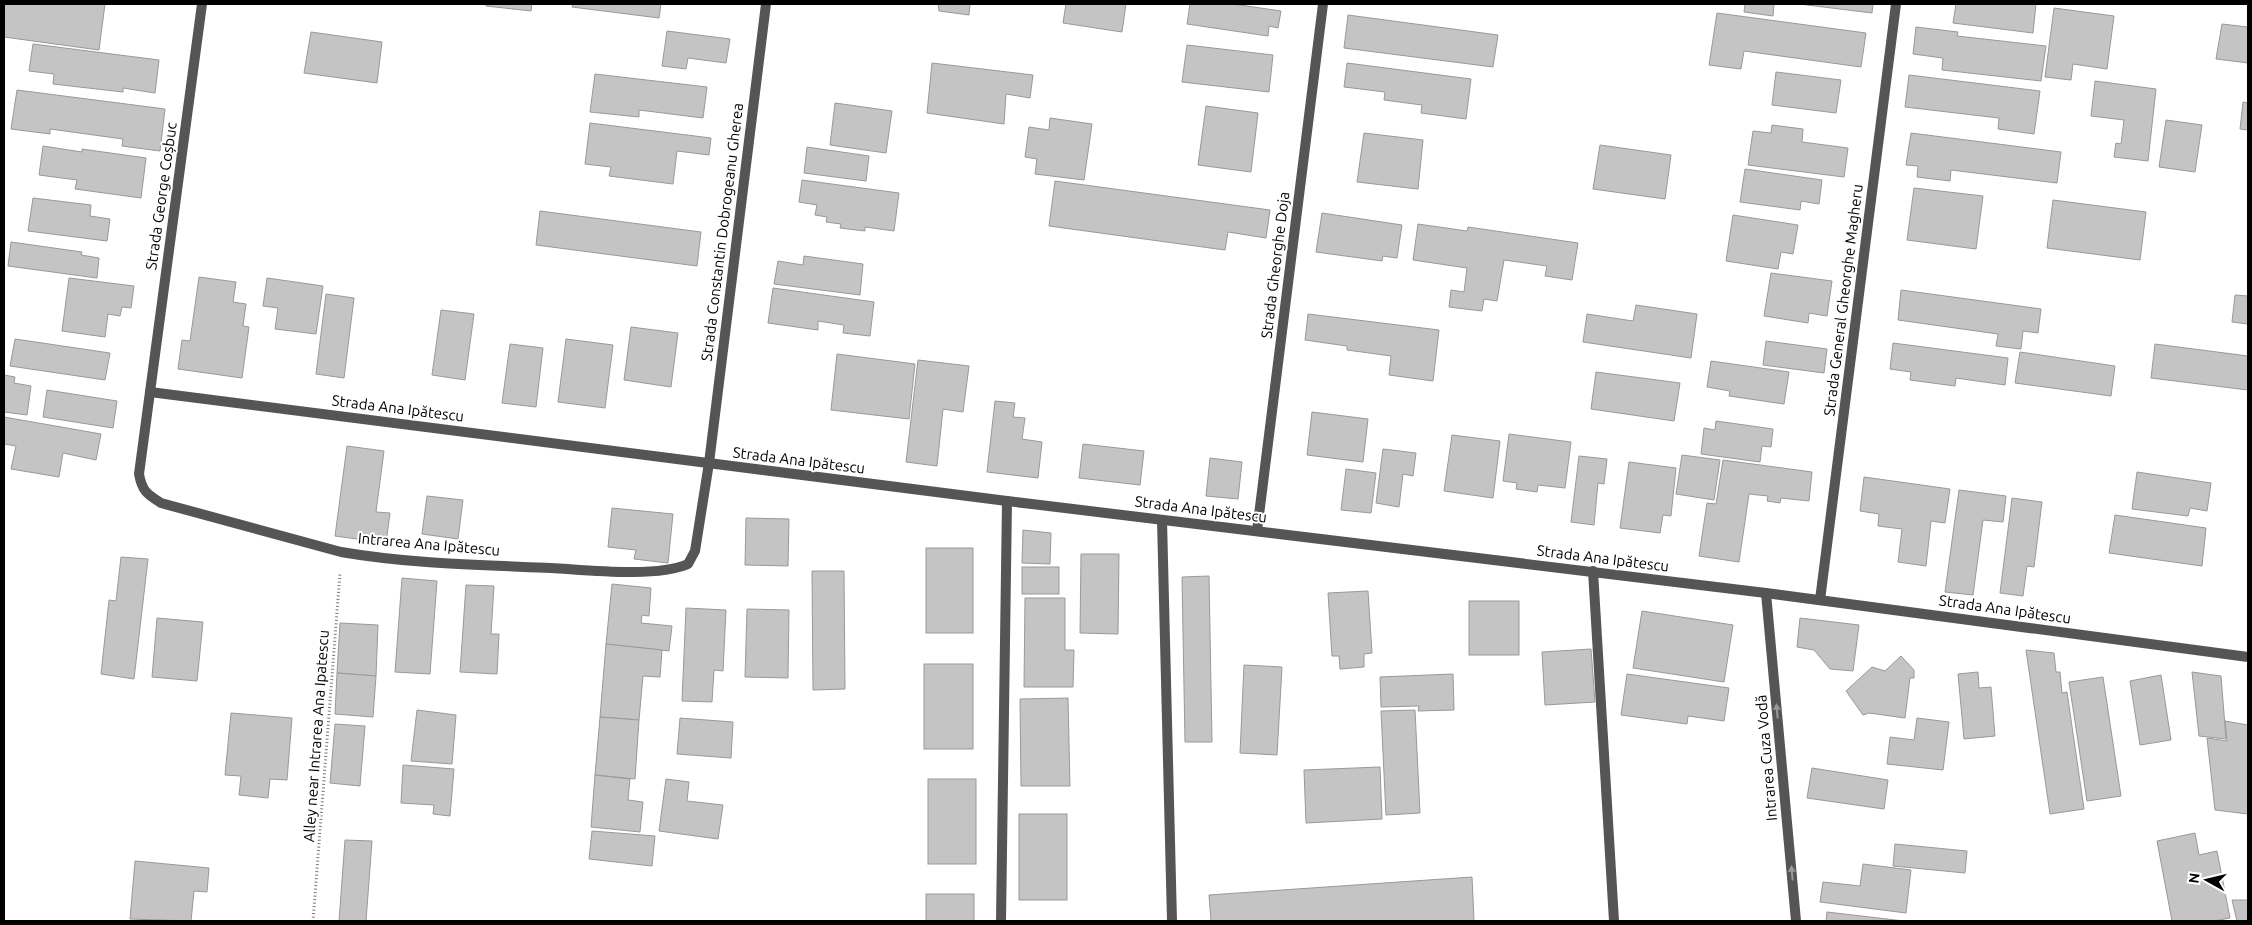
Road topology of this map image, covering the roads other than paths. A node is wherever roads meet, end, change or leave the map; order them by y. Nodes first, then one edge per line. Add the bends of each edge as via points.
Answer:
1 (202, 4) edge
2 (766, 4) edge
3 (1324, 4) edge
4 (1896, 4) edge
5 (150, 392) junction
6 (709, 464) junction
7 (1007, 501) junction
8 (1162, 520) junction
9 (1257, 530) junction
10 (1593, 571) junction
11 (1766, 593) junction
12 (1820, 600) junction
13 (2248, 657) edge
14 (1001, 921) edge
15 (1172, 921) edge
16 (1614, 921) edge
17 (1796, 921) edge

1 - 5 street, Strada George Coșbuc
2 - 6 street, Strada Constantin Dobrogeanu Gherea
3 - 9 street, Strada Gheorghe Doja
4 - 12 street, Strada General Gheorghe Magheru
5 - 6 street, Strada Ana Ipătescu
5 - 6 street, Intrarea Ana Ipătescu via 139,474 142,487 149,495 162,503 342,552 429,562 586,570 674,570 688,564 695,551
6 - 7 street, Strada Ana Ipătescu
7 - 8 street, Strada Ana Ipătescu
7 - 14 street
8 - 9 street, Strada Ana Ipătescu
8 - 15 street
9 - 10 street, Strada Ana Ipătescu
10 - 11 street, Strada Ana Ipătescu
10 - 16 street
11 - 12 street, Strada Ana Ipătescu
17 -> 11 street, Intrarea Cuza Vodă
12 - 13 street, Strada Ana Ipătescu

